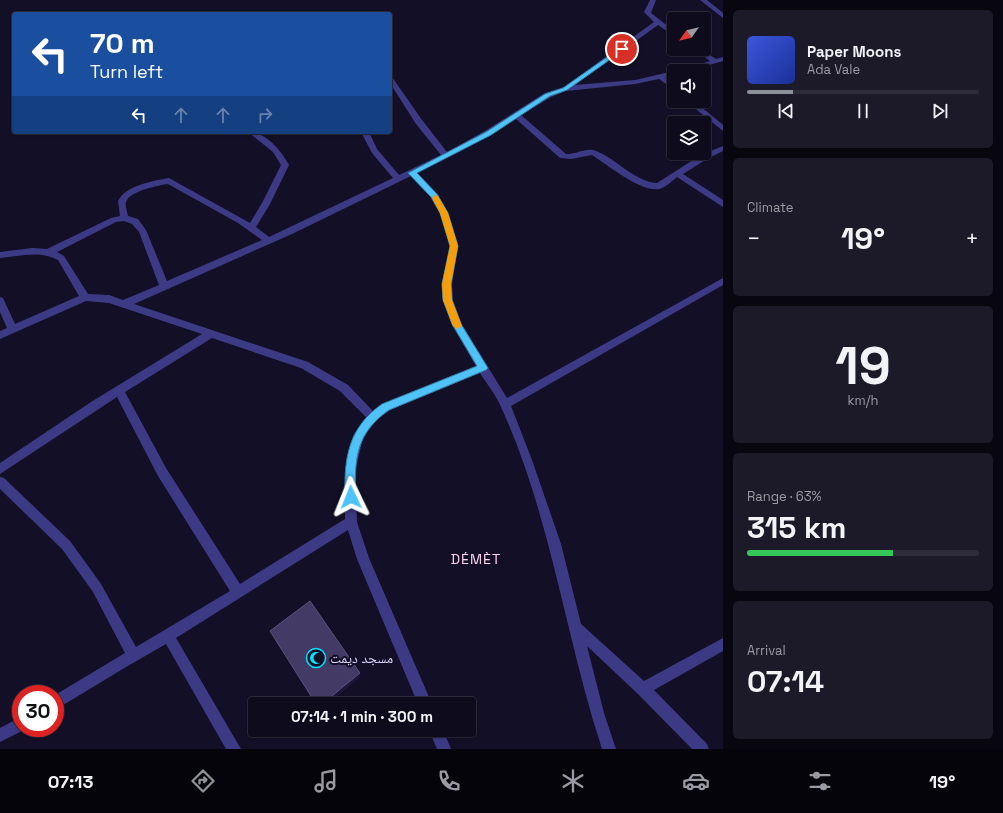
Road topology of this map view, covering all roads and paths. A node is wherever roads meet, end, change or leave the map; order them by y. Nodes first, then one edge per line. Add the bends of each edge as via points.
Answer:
1 (654, 0) edge
2 (703, 0) edge
3 (723, 16) edge
4 (657, 23) junction
5 (667, 29) edge
6 (720, 60) edge
7 (706, 64) edge
8 (667, 74) edge
9 (660, 76) junction
10 (392, 81) edge
11 (667, 82) edge
12 (565, 89) junction
13 (698, 108) edge
14 (516, 115) junction
15 (723, 129) edge
16 (255, 134) edge
17 (366, 134) edge
18 (723, 148) edge
19 (446, 156) junction
20 (412, 173) junction
21 (678, 174) junction
22 (398, 179) junction
23 (723, 204) edge
24 (124, 218) junction
25 (250, 228) junction
26 (269, 241) junction
27 (49, 252) junction
28 (0, 255) edge
29 (723, 281) edge
30 (164, 286) junction
31 (85, 297) junction
32 (0, 301) edge
33 (124, 304) junction
34 (12, 329) junction
35 (212, 333) junction
36 (0, 335) edge
37 (483, 368) junction
38 (119, 391) junction
39 (505, 404) junction
40 (372, 417) junction
41 (0, 469) edge
42 (0, 482) edge
43 (352, 522) junction
44 (238, 593) junction
45 (575, 627) junction
46 (168, 636) junction
47 (723, 644) edge
48 (133, 655) junction
49 (644, 689) junction
50 (64, 697) edge
51 (422, 697) edge
52 (12, 729) edge
53 (0, 735) edge
54 (439, 737) edge
55 (234, 749) edge
56 (444, 749) edge
57 (609, 749) edge
58 (702, 749) edge

1 - 4 street via 647,12
2 - 3 street
4 - 5 street
4 - 12 street
6 - 7 street
8 - 9 street
9 - 11 street
9 - 12 street via 636,82
10 - 19 street via 419,122
12 - 14 street via 548,95
13 - 15 street
14 - 19 street
14 - 21 street via 563,156 594,153 644,183 654,186
16 - 25 street via 275,150 283,159 285,166 266,204
17 - 22 street via 376,152
18 - 21 street
19 - 20 street
20 - 22 street
20 - 37 street via 434,195 444,213 454,246 447,284 448,300 467,344
21 - 23 street
22 - 26 street
24 - 25 street via 121,203 123,198 161,181 169,181
24 - 27 street via 114,220
24 - 30 street via 132,219 138,224
25 - 26 street
26 - 30 street
27 - 28 street
27 - 31 street via 56,253 62,258
29 - 39 street
30 - 33 street
31 - 33 street via 109,299
31 - 34 street
32 - 34 street
33 - 35 street
34 - 36 street
35 - 38 street
35 - 40 street via 304,365 344,388
37 - 39 street
37 - 40 street via 386,407
38 - 41 street
38 - 44 street via 162,472
39 - 45 street via 543,505
40 - 43 street via 358,436 350,472
42 - 48 street via 66,545 97,588
43 - 44 street
43 - 51 street via 363,558
44 - 46 street
45 - 49 street
45 - 57 street
46 - 48 street
46 - 55 street
47 - 49 street
48 - 50 street
49 - 58 street
52 - 53 street
54 - 56 street

